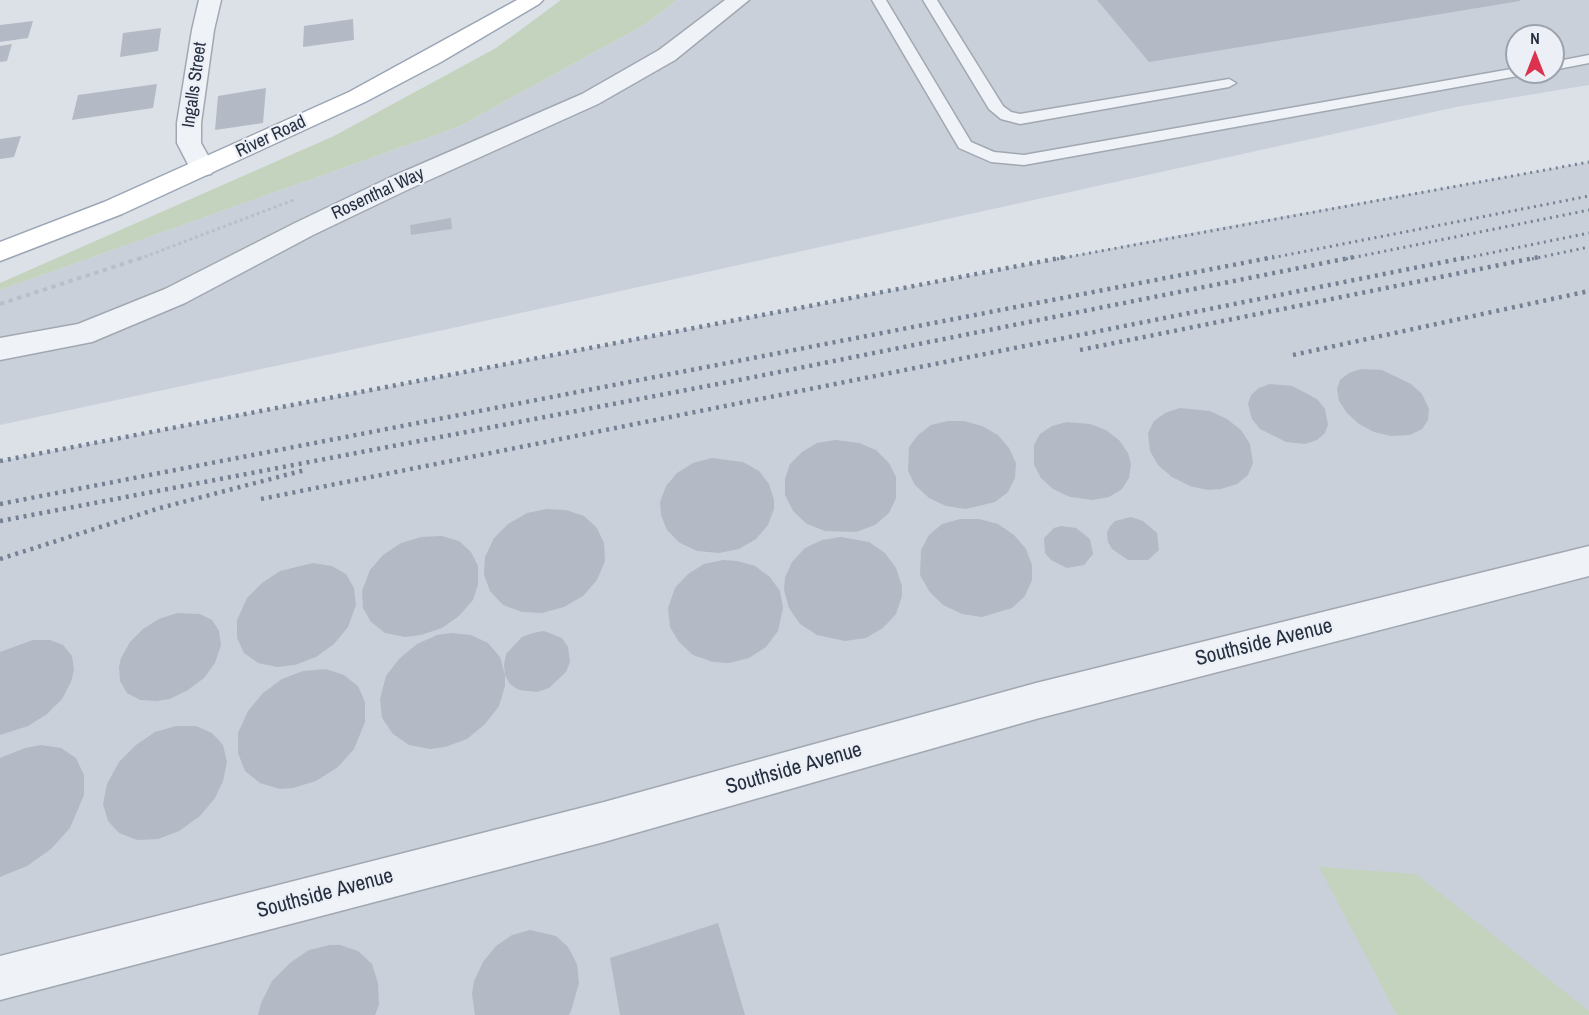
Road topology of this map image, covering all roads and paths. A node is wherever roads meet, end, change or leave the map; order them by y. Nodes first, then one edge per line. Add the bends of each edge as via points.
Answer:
1 (210, 0) edge
2 (532, 0) edge
3 (738, 0) edge
4 (879, 0) edge
5 (930, 0) edge
6 (1589, 59) edge
7 (1565, 64) edge
8 (1505, 74) edge
9 (1229, 83) dead end
10 (202, 168) junction
11 (304, 196) dead end
12 (0, 252) edge
13 (0, 304) edge
14 (0, 350) edge
15 (1589, 561) edge
16 (0, 978) edge

1 - 10 street, Ingalls Street via 189,123 189,143
2 - 10 main road, River Road via 366,92
3 - 14 street, Rosenthal Way via 667,55 590,99 398,184 175,296 82,334
4 - 8 lane via 965,145 991,157 1024,160
5 - 9 lane via 997,110 1006,116 1020,119
6 - 7 lane
10 - 12 main road, River Road
11 - 13 path via 172,248
15 - 16 street, Southside Avenue via 1036,701 604,822

